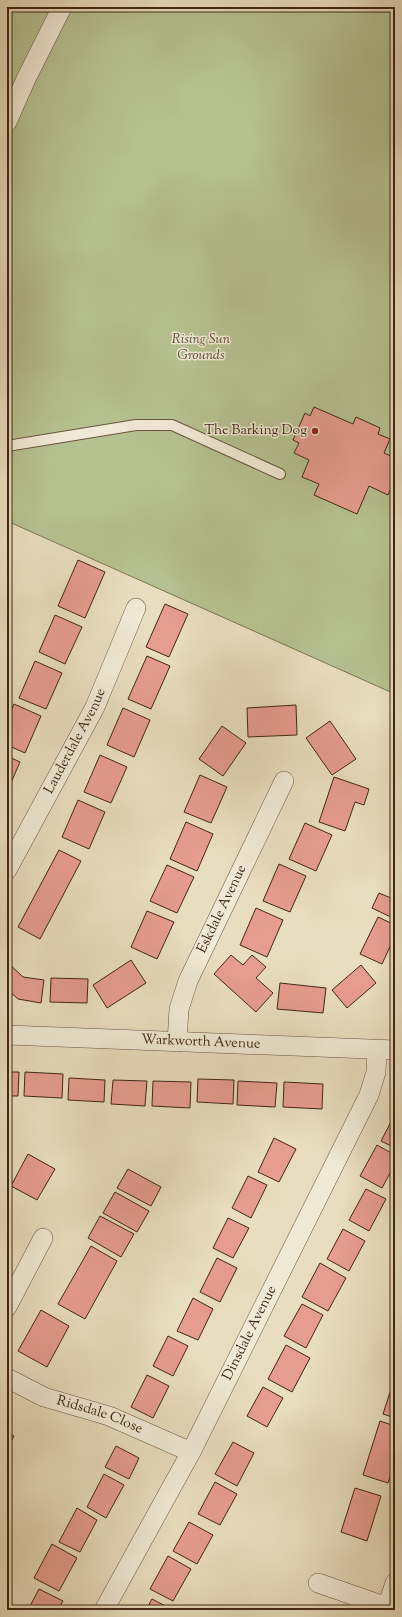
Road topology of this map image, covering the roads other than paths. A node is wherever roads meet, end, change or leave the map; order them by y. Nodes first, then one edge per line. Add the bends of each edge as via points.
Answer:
1 (62, 7) edge
2 (7, 122) edge
3 (7, 446) edge
4 (280, 474) dead end
5 (136, 608) dead end
6 (284, 781) dead end
7 (7, 870) edge
8 (7, 1035) edge
9 (177, 1042) junction
10 (386, 1050) edge
11 (43, 1238) dead end
12 (7, 1307) edge
13 (7, 1378) edge
14 (192, 1452) junction
15 (395, 1583) edge
16 (318, 1584) dead end
17 (104, 1610) edge

1 - 2 street
3 - 4 lane via 136,425 172,425
5 - 7 street, Lauderdale Avenue via 95,707
6 - 9 street, Eskdale Avenue via 188,981 179,1009
8 - 9 street, Warkworth Avenue
9 - 10 street, Warkworth Avenue
10 - 14 street, Dinsdale Avenue via 369,1095
11 - 12 street
13 - 14 street, Ridsdale Close via 44,1397 109,1416
14 - 17 street, Dinsdale Avenue
15 - 16 street via 387,1607

